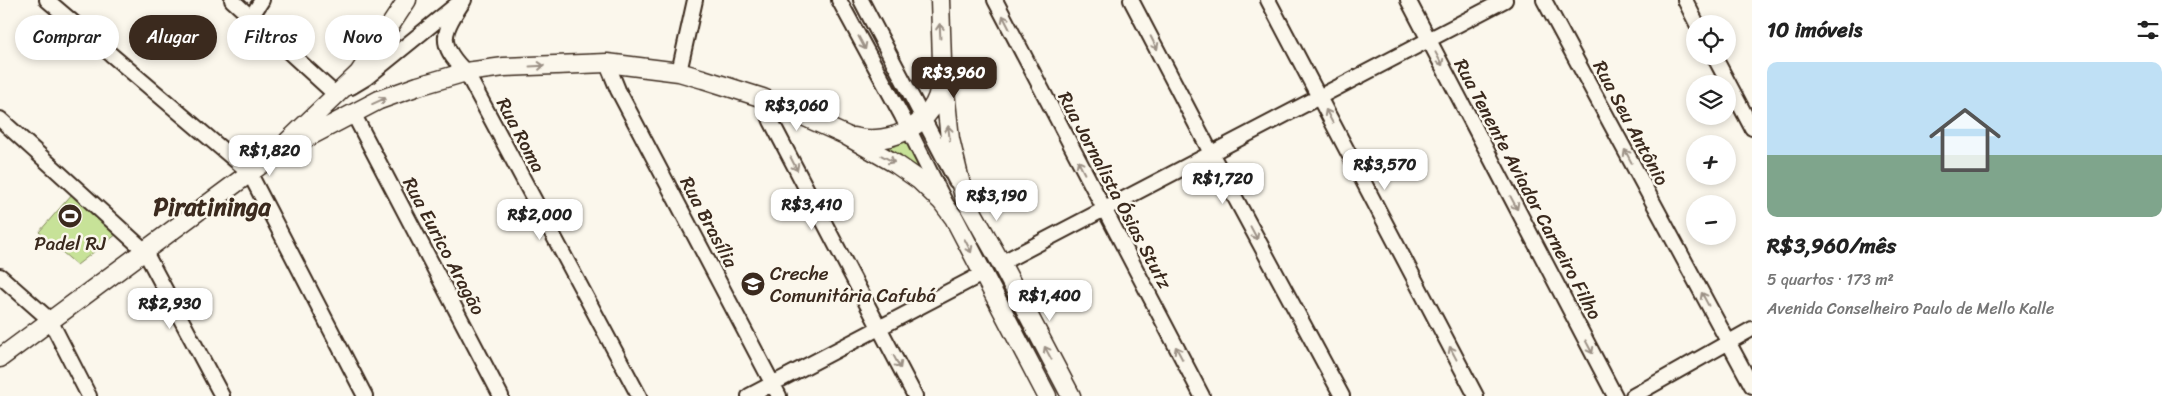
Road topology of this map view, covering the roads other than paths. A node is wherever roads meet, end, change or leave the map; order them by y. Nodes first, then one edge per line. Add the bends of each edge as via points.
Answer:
1 (46, 0) edge
2 (232, 0) edge
3 (262, 0) edge
4 (408, 0) edge
5 (463, 0) edge
6 (695, 0) edge
7 (839, 0) edge
8 (861, 0) edge
9 (940, 0) edge
10 (995, 0) edge
11 (1131, 0) edge
12 (1268, 0) edge
13 (1408, 0) edge
14 (1505, 0) edge
15 (1544, 0) edge
16 (1685, 0) edge
17 (249, 15) edge
18 (252, 15) edge
19 (1692, 15) edge
20 (1428, 39) junction
21 (300, 60) edge
22 (942, 62) junction
23 (607, 64) junction
24 (1719, 65) edge
25 (466, 72) junction
26 (679, 72) junction
27 (338, 93) junction
28 (1319, 97) junction
29 (763, 98) junction
30 (353, 114) junction
31 (0, 119) edge
32 (916, 124) junction
33 (1752, 128) edge
34 (845, 135) junction
35 (1211, 153) junction
36 (274, 155) junction
37 (249, 172) junction
38 (964, 197) junction
39 (1103, 210) junction
40 (954, 218) junction
41 (144, 250) junction
42 (1001, 263) junction
43 (982, 274) junction
44 (0, 276) edge
45 (50, 320) junction
46 (879, 328) junction
47 (1752, 329) edge
48 (1728, 342) junction
49 (0, 358) edge
50 (1752, 386) edge
51 (776, 390) edge
52 (89, 396) edge
53 (222, 396) edge
54 (365, 396) edge
55 (501, 396) edge
56 (639, 396) edge
57 (749, 396) edge
58 (915, 396) edge
59 (1047, 396) edge
60 (1071, 396) edge
61 (1202, 396) edge
62 (1342, 396) edge
63 (1476, 396) edge
64 (1615, 396) edge
65 (1633, 396) edge

1 - 37 street
2 - 17 street
3 - 18 street
4 - 27 main road via 359,73
5 - 25 street, Rua Roma via 444,39 452,58
5 - 27 street via 366,78
6 - 26 street
7 -> 32 street
8 - 32 street
22 -> 9 main road
39 -> 10 street, Rua Jornalista Ósias Stutz
11 -> 35 street
12 - 28 street
13 - 20 street, Rua Tenente Aviador Carneiro Filho
14 - 20 street
48 -> 15 street, Rua Seu Antônio
16 - 19 street
20 - 28 street
20 -> 64 street, Rua Tenente Aviador Carneiro Filho
21 - 27 street
22 - 32 main road via 938,96 932,110
38 -> 22 main road via 950,139
25 -> 23 main road via 504,67
23 - 26 main road
23 - 51 street, Rua Brasília
24 - 33 street
30 -> 25 main road via 398,93
25 - 56 street, Rua Roma
26 - 29 main road
27 - 36 main road
28 - 35 street
63 -> 28 street
29 - 34 main road
29 -> 46 street via 771,121
30 - 36 main road
30 - 55 street, Rua Eurico Aragão
31 - 41 street
32 - 34 main road via 880,139
32 - 38 street
32 - 40 street
34 -> 40 main road via 919,180
35 - 39 street
35 -> 62 street
36 - 37 main road
37 - 41 main road
37 - 54 street
38 - 42 main road
39 - 42 street
61 -> 39 street, Rua Jornalista Ósias Stutz
40 -> 43 main road
41 - 45 main road
41 - 53 street
60 -> 42 main road
43 - 46 street
43 - 59 main road
44 - 45 street
45 - 49 main road
45 - 52 street
46 - 51 street
46 -> 58 street
47 - 48 street
48 - 50 street, Rua Seu Antônio
48 - 65 street
51 - 57 street

